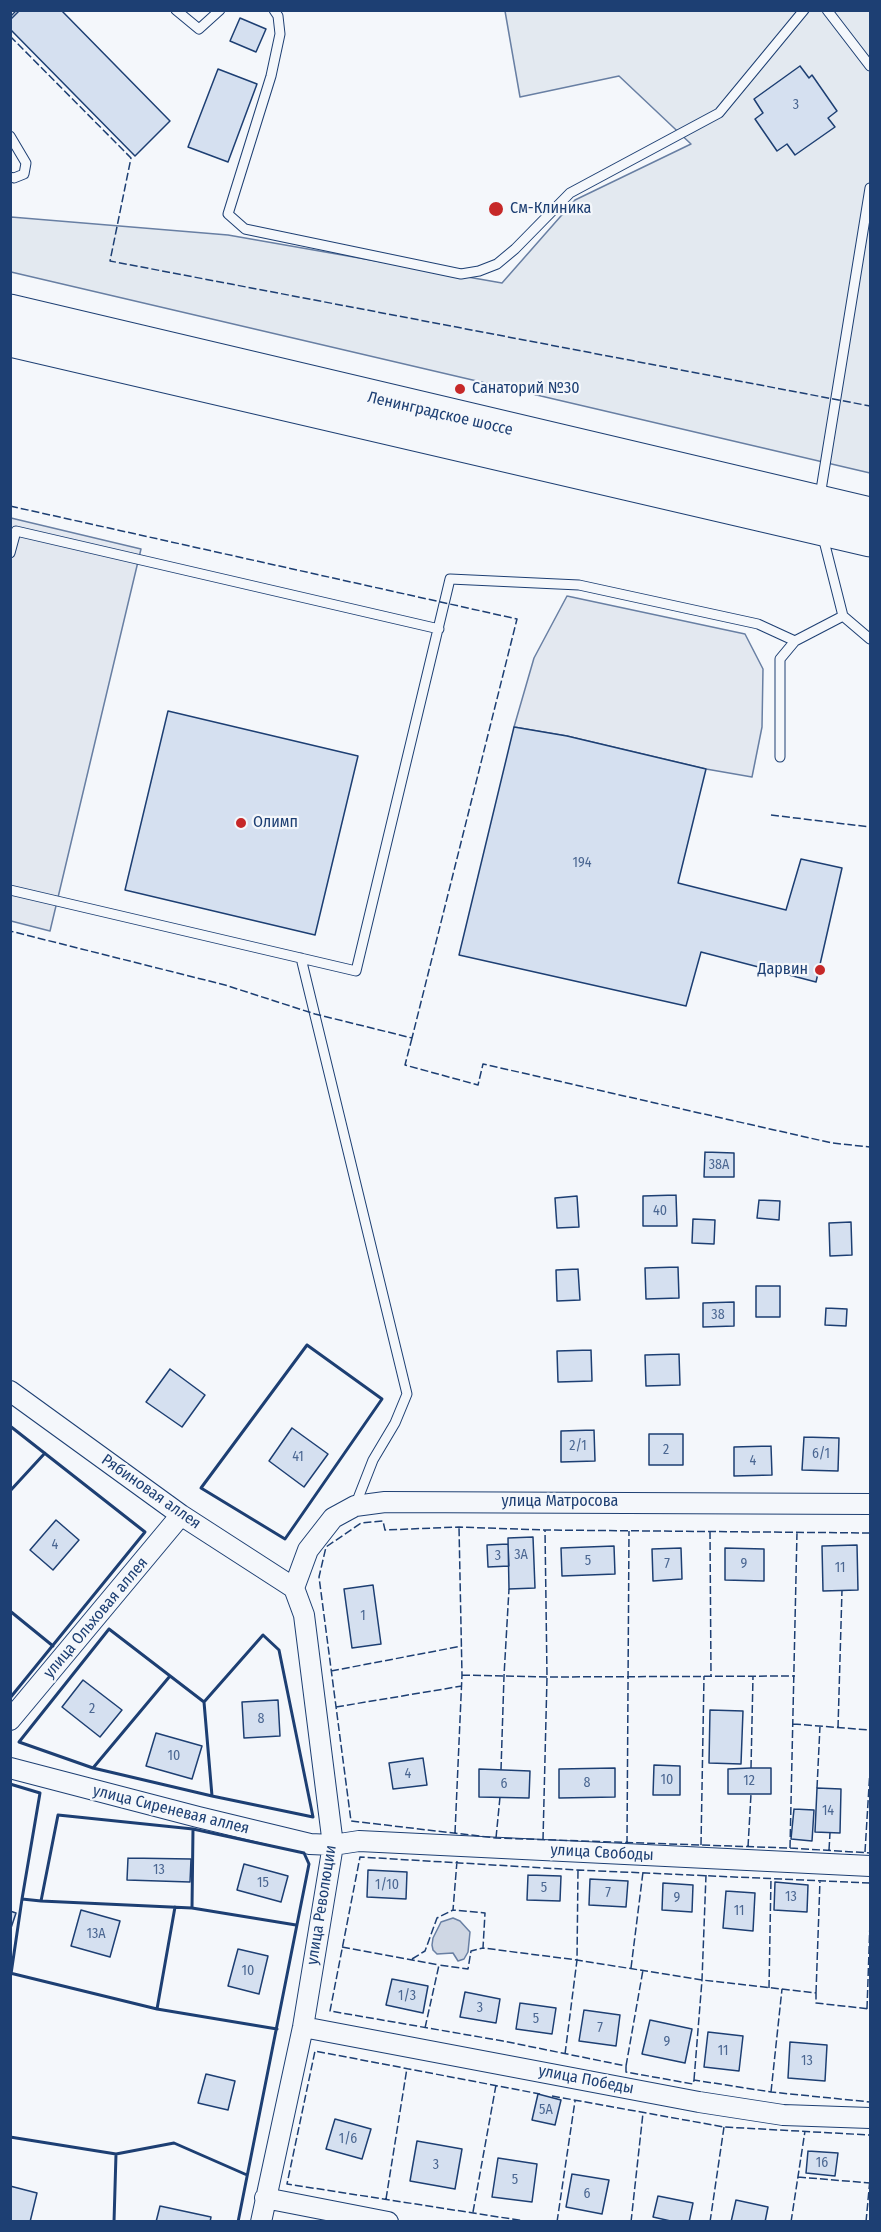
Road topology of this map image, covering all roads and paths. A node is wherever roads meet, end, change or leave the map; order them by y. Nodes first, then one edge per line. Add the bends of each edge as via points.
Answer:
1 (176, 10) edge
2 (220, 10) edge
3 (274, 10) edge
4 (804, 10) edge
5 (827, 10) edge
6 (870, 66) edge
7 (10, 136) edge
8 (10, 177) edge
9 (870, 188) edge
10 (10, 312) edge
11 (10, 340) edge
12 (870, 514) edge
13 (820, 515) junction
14 (870, 540) edge
15 (10, 553) edge
16 (843, 616) junction
17 (439, 629) junction
18 (870, 639) edge
19 (795, 641) junction
20 (780, 757) dead end
21 (10, 890) edge
22 (301, 958) junction
23 (10, 1392) edge
24 (870, 1504) edge
25 (355, 1506) junction
26 (181, 1515) junction
27 (294, 1588) junction
28 (10, 1720) edge
29 (10, 1768) edge
30 (333, 1845) junction
31 (870, 1866) edge
32 (303, 2027) junction
33 (870, 2118) edge
34 (265, 2198) junction
35 (261, 2222) edge
36 (388, 2222) edge

1 - 2 lane via 200,28
3 - 4 lane via 280,34 271,76 228,214 245,229 461,274 497,264 570,193 719,113
5 - 6 lane
7 - 8 lane via 26,163 24,174
9 - 13 lane
10 - 13 highway, Ленинградское шоссе
11 - 13 highway, Ленинградское шоссе
12 - 13 highway, Ленинградское шоссе
13 - 14 highway, Ленинградское шоссе
13 - 16 lane
15 - 17 lane via 16,531
16 - 18 lane
16 - 19 lane
17 - 19 lane via 450,579 579,585 758,624
17 - 22 lane via 356,971
19 - 20 lane via 780,659
21 - 22 lane
22 - 25 lane via 407,1394 373,1460
23 - 26 street, Рябиновая аллея
24 - 25 street, улица Матросова via 385,1502
25 - 27 street, улица Матросова via 333,1518 319,1534 308,1550
26 - 27 street, Рябиновая аллея
26 - 28 street, улица Ольховая аллея
27 - 30 street, улица Революции via 304,1615
29 - 30 street, улица Сиреневая аллея via 310,1844
30 - 31 street, улица Свободы via 359,1841
30 - 32 street, улица Революции
32 - 33 street, улица Победы via 699,2102 783,2115
32 - 34 street, улица Революции
34 - 35 street, улица Революции
34 - 36 street

